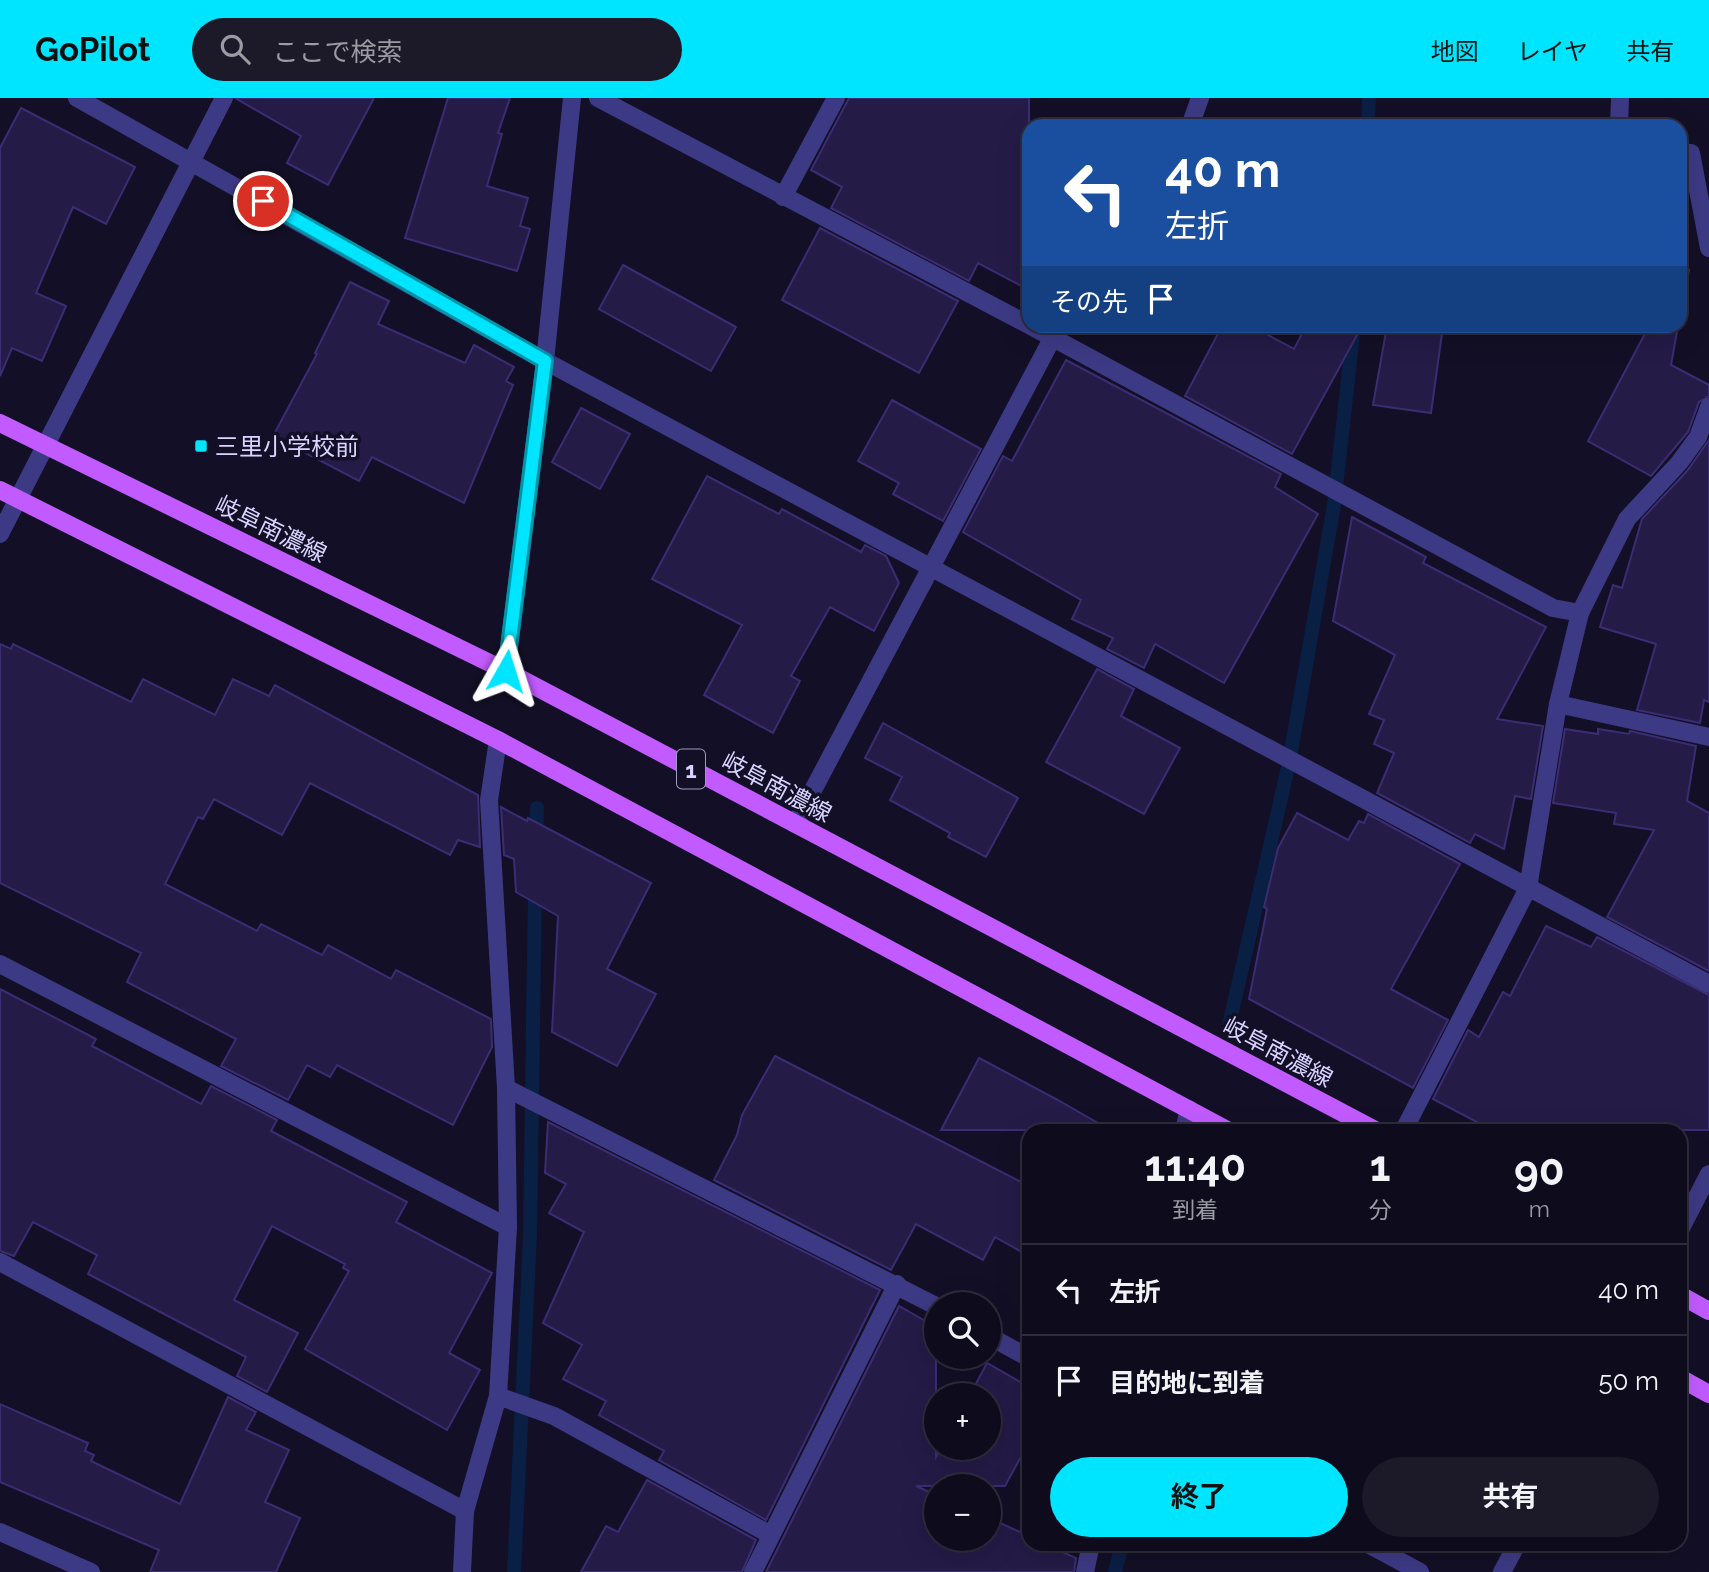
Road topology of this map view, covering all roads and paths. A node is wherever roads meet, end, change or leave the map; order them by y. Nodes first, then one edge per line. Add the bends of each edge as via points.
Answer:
1 (77, 98) edge
2 (225, 98) edge
3 (572, 98) edge
4 (598, 98) edge
5 (836, 98) edge
6 (1200, 98) edge
7 (1620, 98) edge
8 (1192, 119) edge
9 (1619, 119) edge
10 (1687, 153) edge
11 (193, 162) junction
12 (783, 197) junction
13 (1709, 248) edge
14 (1022, 321) edge
15 (1053, 333) edge
16 (1057, 333) edge
17 (545, 361) junction
18 (1709, 407) edge
19 (0, 424) edge
20 (44, 445) junction
21 (0, 490) edge
22 (18, 498) junction
23 (0, 534) edge
24 (930, 569) junction
25 (1580, 613) junction
26 (506, 671) junction
27 (1558, 704) junction
28 (1709, 737) edge
29 (498, 740) junction
30 (795, 824) junction
31 (1528, 888) junction
32 (0, 964) edge
33 (1709, 984) edge
34 (506, 1088) junction
35 (1189, 1110) junction
36 (1186, 1124) edge
37 (1216, 1124) edge
38 (1364, 1124) edge
39 (1407, 1124) edge
40 (1709, 1174) edge
41 (1687, 1216) edge
42 (508, 1227) junction
43 (0, 1262) edge
44 (897, 1284) junction
45 (924, 1299) edge
46 (1687, 1299) edge
47 (1709, 1311) edge
48 (1001, 1343) edge
49 (1022, 1355) edge
50 (1687, 1382) edge
51 (1709, 1394) edge
52 (498, 1396) junction
53 (465, 1511) junction
54 (0, 1532) edge
55 (771, 1535) junction
56 (1090, 1551) edge
57 (1380, 1551) edge
58 (1513, 1551) edge
59 (91, 1572) edge
60 (462, 1572) edge
61 (753, 1572) edge
62 (1085, 1572) edge
63 (1420, 1572) edge
64 (1502, 1572) edge

1 - 11 street
2 - 11 street
3 - 17 street
4 - 12 street
5 - 12 street
6 - 8 street
7 - 9 street
10 - 13 street via 1691,153
11 - 17 street
11 - 20 street
12 - 14 street
15 - 24 street
16 - 25 street via 1320,485 1553,608
17 - 24 street
17 - 26 street
18 - 25 street via 1698,437 1628,519
19 - 20 main road, 岐阜南濃線 / 1
20 - 22 street
20 - 26 main road, 岐阜南濃線 / 1
21 - 22 main road
22 - 23 street
22 - 29 main road
24 - 30 street
24 - 31 street
25 - 27 street
26 - 30 main road, 岐阜南濃線 / 1
27 - 28 street
27 - 31 street
29 - 34 street via 489,800
29 - 35 main road
30 - 38 main road, 岐阜南濃線 / 1
31 - 33 street
31 - 39 street
32 - 42 street
34 - 42 street
34 - 44 street
35 - 36 street
35 - 37 main road
40 - 41 street
42 - 52 street
43 - 53 street
44 - 45 street
44 - 55 street
46 - 47 main road
48 - 49 street
50 - 51 main road
52 - 53 street
52 - 55 street via 554,1416
53 - 60 street
54 - 59 street
55 - 61 street
56 - 62 street
57 - 63 street
58 - 64 street

